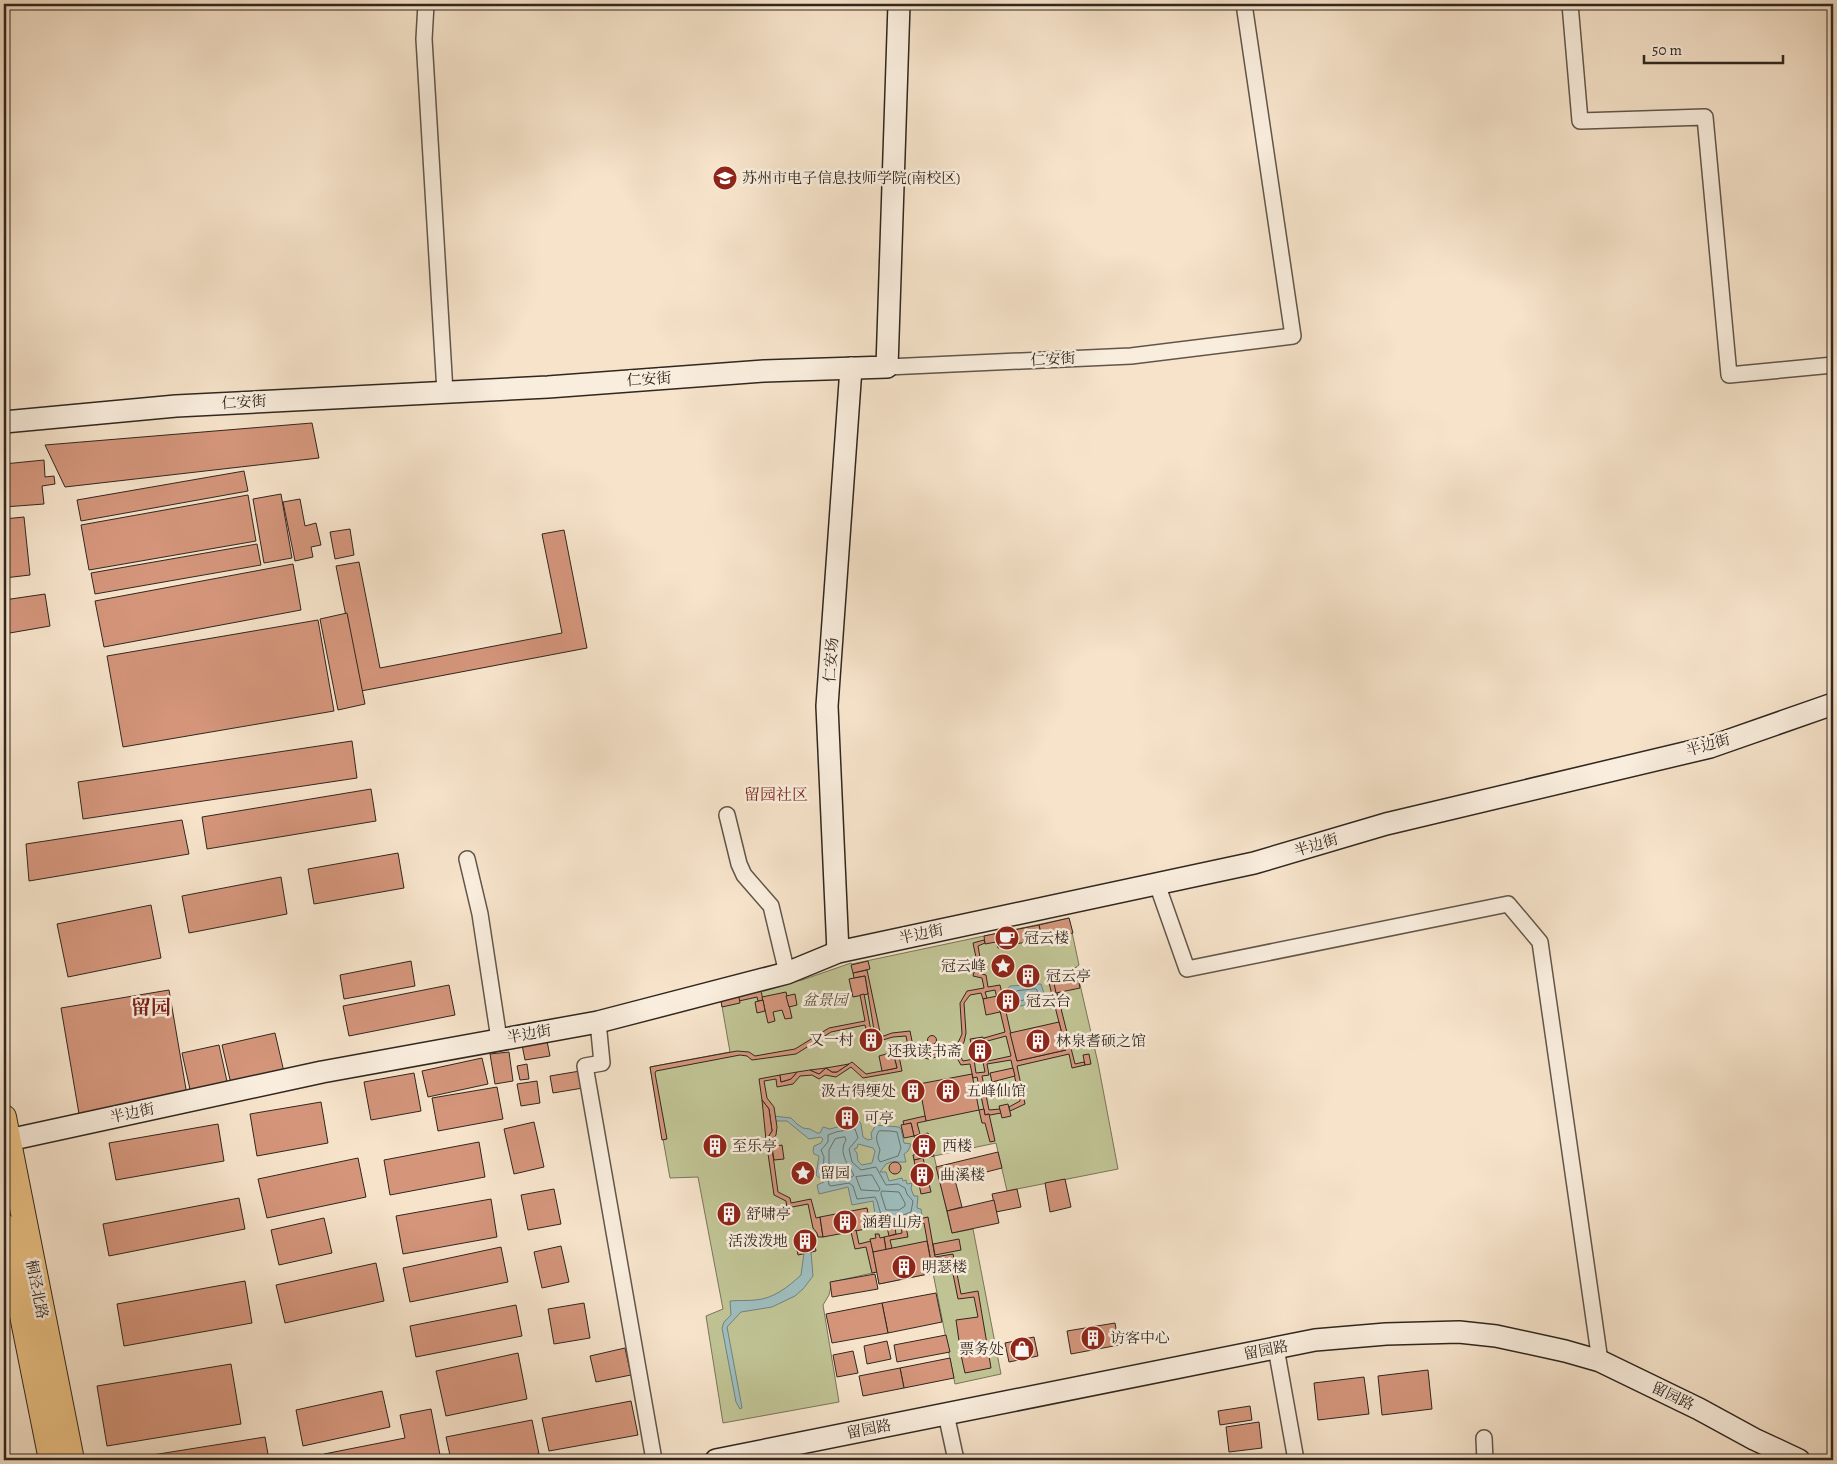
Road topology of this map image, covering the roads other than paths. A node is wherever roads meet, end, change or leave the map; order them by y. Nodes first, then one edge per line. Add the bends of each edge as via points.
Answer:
1 (426, 4) edge
2 (899, 4) edge
3 (1244, 4) edge
4 (1570, 4) edge
5 (1833, 365) edge
6 (887, 367) junction
7 (852, 368) junction
8 (445, 392) junction
9 (4, 422) edge
10 (1833, 704) edge
11 (727, 815) dead end
12 (467, 859) dead end
13 (1157, 884) junction
14 (838, 952) junction
15 (787, 973) junction
16 (598, 1022) junction
17 (499, 1039) junction
18 (4, 1117) edge
19 (6, 1141) edge
20 (4, 1226) edge
21 (1276, 1348) junction
22 (1600, 1361) junction
23 (946, 1414) junction
24 (1484, 1438) dead end
25 (51, 1460) edge
26 (72, 1460) edge
27 (654, 1460) edge
28 (716, 1460) edge
29 (956, 1460) edge
30 (1296, 1460) edge
31 (1485, 1460) edge
32 (1799, 1460) edge

1 - 8 street via 424,39
2 - 6 street
3 - 6 street, 仁安街 via 1293,336 1131,356
4 - 5 street via 1580,121 1705,116 1729,375
6 - 7 street, 仁安街
7 - 8 street, 仁安街
7 - 14 street, 仁安场 via 827,706
8 - 9 street, 仁安街 via 176,406
10 - 13 street, 半边街 via 1710,746 1386,824 1254,863
11 - 15 street via 738,864 771,906
12 - 17 street via 480,914
13 - 14 street, 半边街
13 - 22 street via 1187,968 1508,904 1540,942
14 - 15 street, 半边街
15 - 16 street, 半边街
16 - 17 street, 半边街
16 - 27 street via 602,1063 585,1066
17 - 19 street, 半边街 via 322,1072
18 - 19 main road, 桐泾北路
19 - 26 main road, 桐泾北路
20 - 25 main road, 桐泾北路
21 - 22 street, 留园路 via 1315,1340 1459,1332 1496,1336
21 - 23 street, 留园路
21 - 30 street
22 - 32 street, 留园路
23 - 28 street, 留园路
23 - 29 street
24 - 31 street

